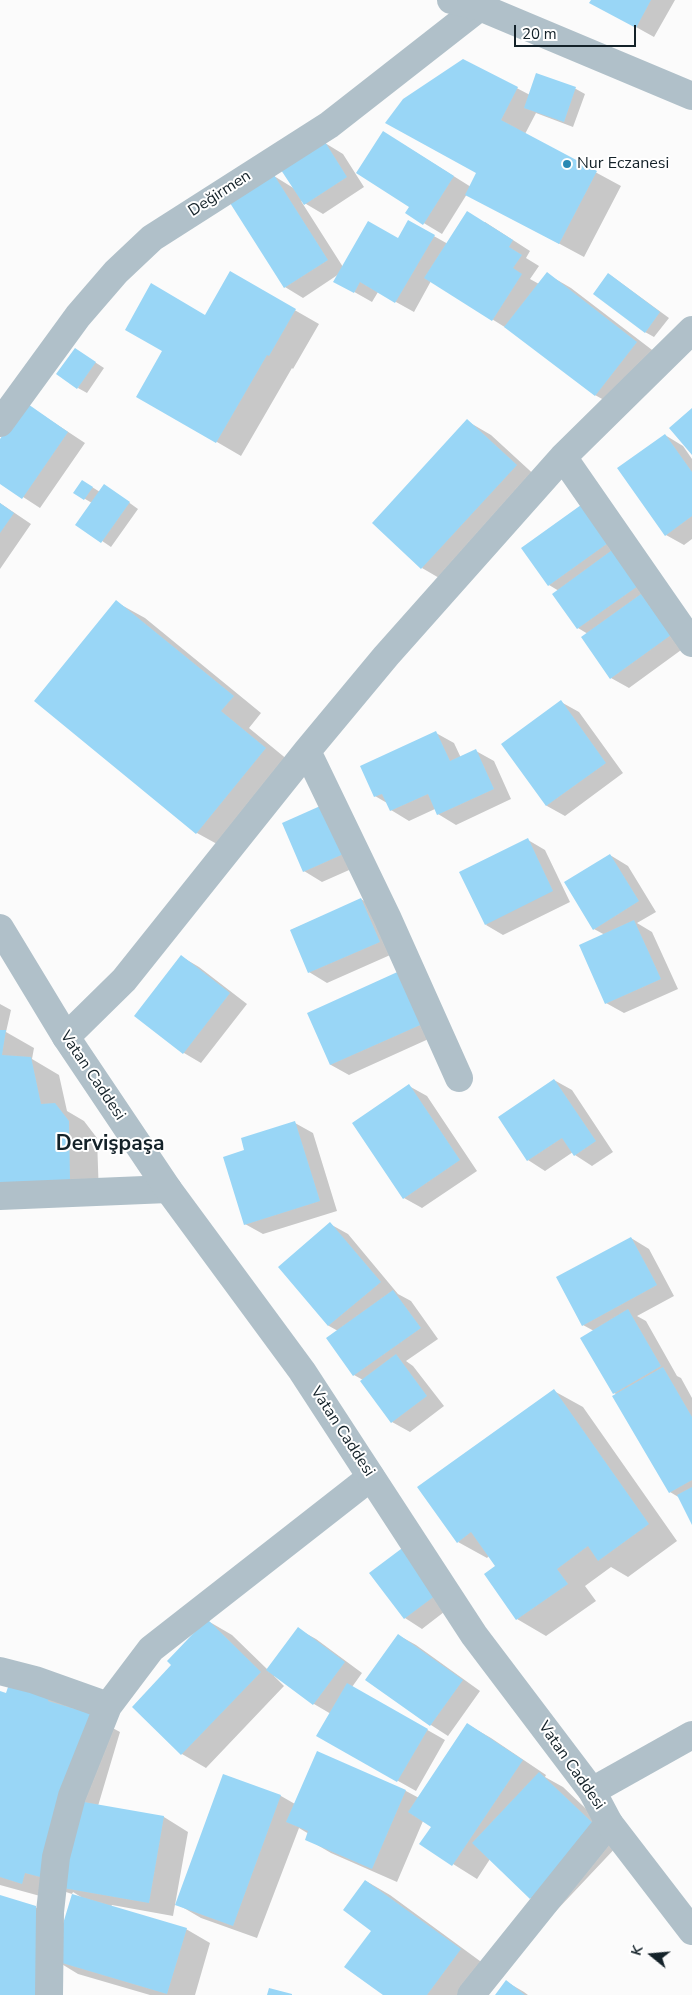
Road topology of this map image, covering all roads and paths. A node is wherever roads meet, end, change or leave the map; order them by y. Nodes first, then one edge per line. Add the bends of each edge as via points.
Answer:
1 (451, 0) edge
2 (480, 7) junction
3 (692, 96) edge
4 (692, 330) edge
5 (0, 423) edge
6 (563, 457) junction
7 (692, 643) edge
8 (307, 751) junction
9 (0, 928) edge
10 (66, 1038) junction
11 (459, 1078) dead end
12 (168, 1190) junction
13 (0, 1196) edge
14 (372, 1477) junction
15 (0, 1671) edge
16 (108, 1706) junction
17 (692, 1735) edge
18 (592, 1791) junction
19 (609, 1823) junction
20 (692, 1931) edge
21 (49, 1995) edge
22 (471, 1995) edge

1 - 2 street
2 - 3 street
2 - 5 street, Değirmen via 329,125 152,238 116,272 78,316
4 - 6 street
6 - 7 street
6 - 8 street via 386,656
8 - 10 street via 124,980
8 - 11 street
9 - 10 street, Vatan Caddesi
10 - 12 street, Vatan Caddesi
12 - 13 street
12 - 14 street, Vatan Caddesi via 302,1371
14 - 16 street via 150,1649
14 - 18 street, Vatan Caddesi via 474,1635
15 - 16 street
16 - 21 street via 62,1826 50,1912
17 - 18 street
18 - 19 street, Vatan Caddesi
19 - 20 street, Vatan Caddesi
19 - 22 street

